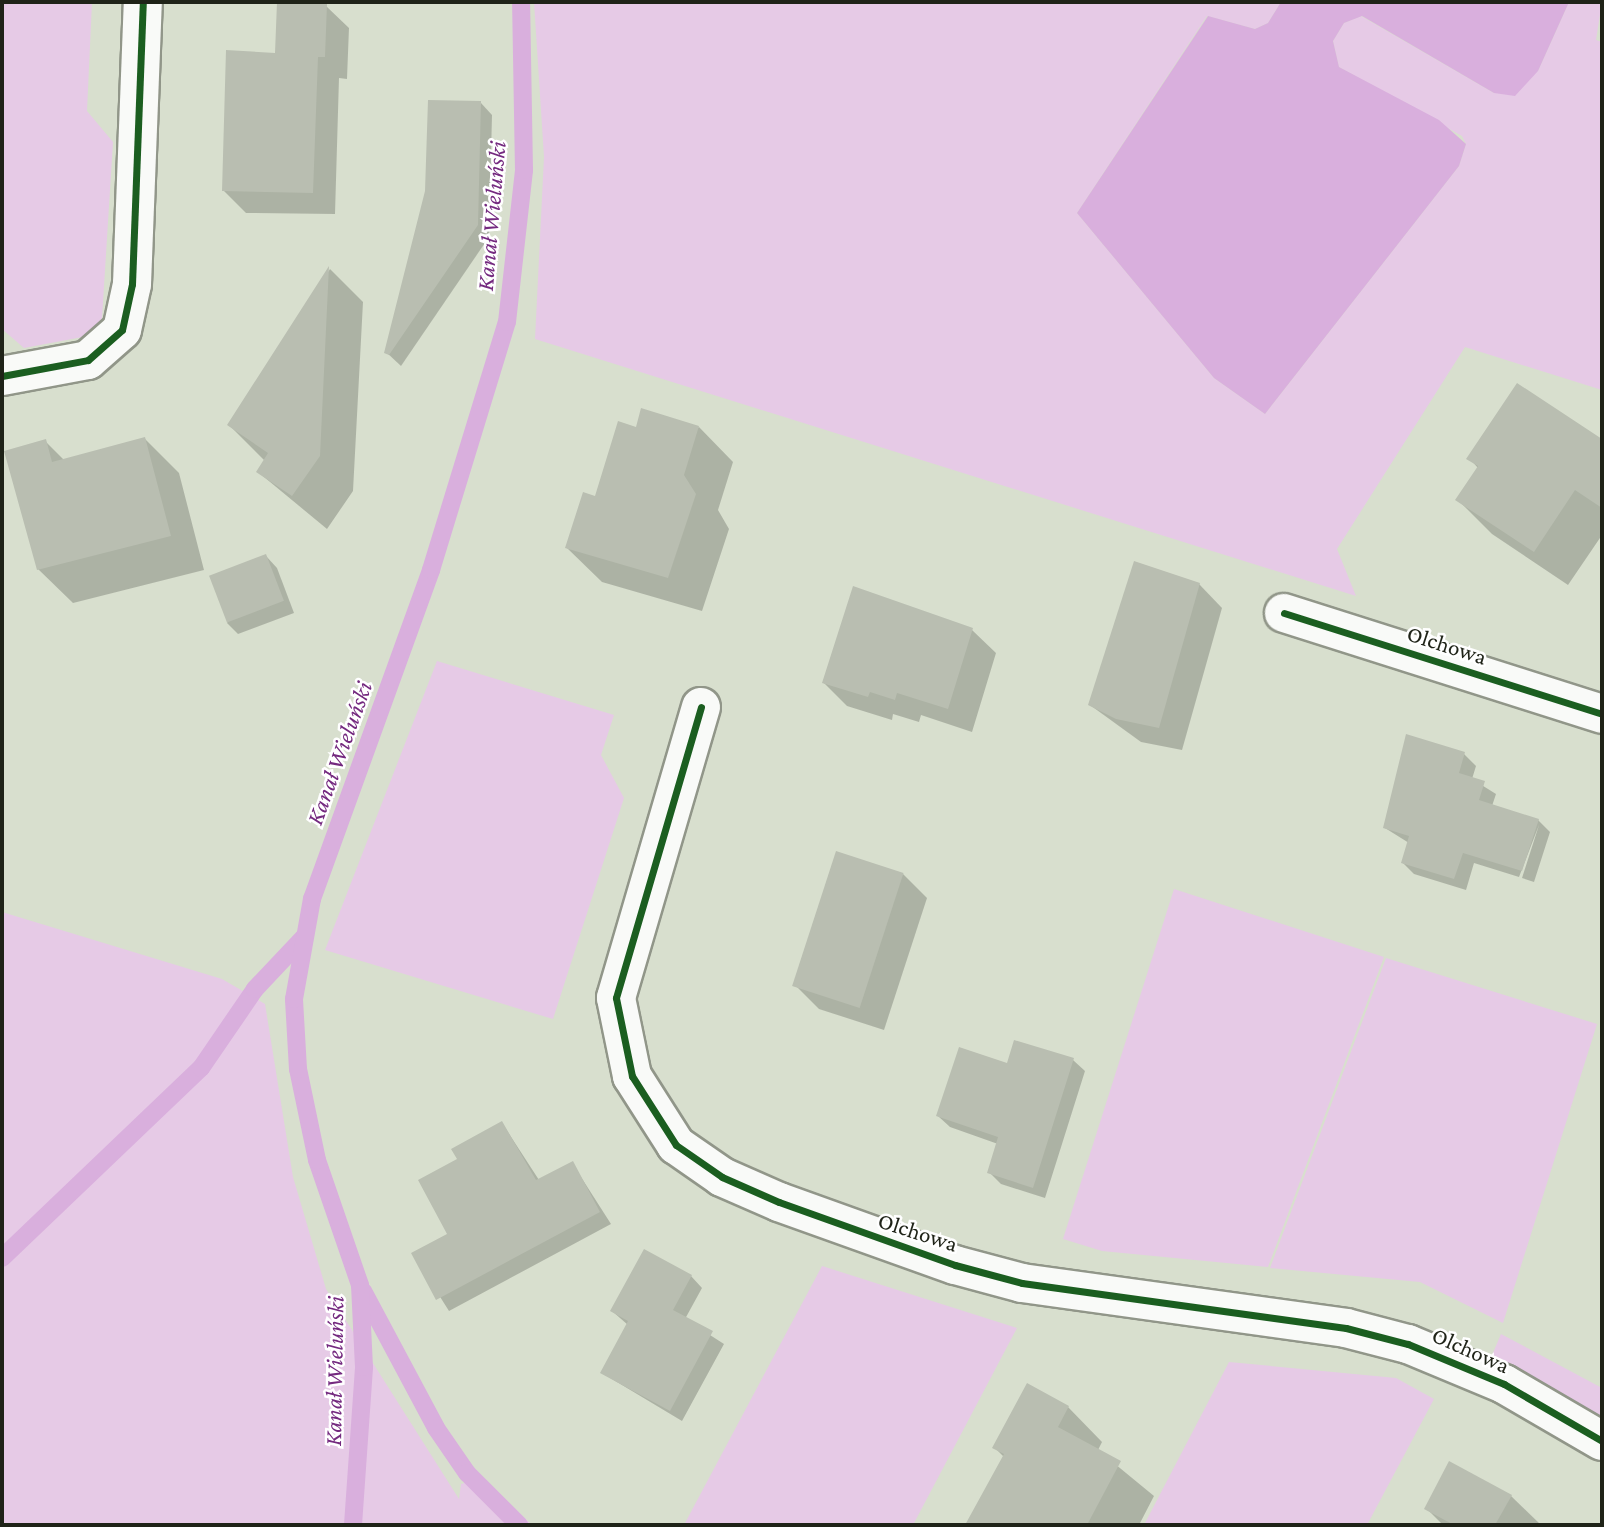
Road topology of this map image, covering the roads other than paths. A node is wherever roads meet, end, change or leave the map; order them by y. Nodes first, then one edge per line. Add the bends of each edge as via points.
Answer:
1 (144, 2) edge
2 (2, 376) edge
3 (1284, 613) dead end
4 (701, 708) dead end
5 (1601, 710) edge
6 (1602, 1441) edge

1 - 2 street via 132,284 122,330 88,360
3 - 5 street, Olchowa
4 - 6 street, Olchowa via 616,998 632,1076 677,1145 722,1177 779,1202 955,1265 1022,1283 1346,1328 1408,1344 1504,1384

